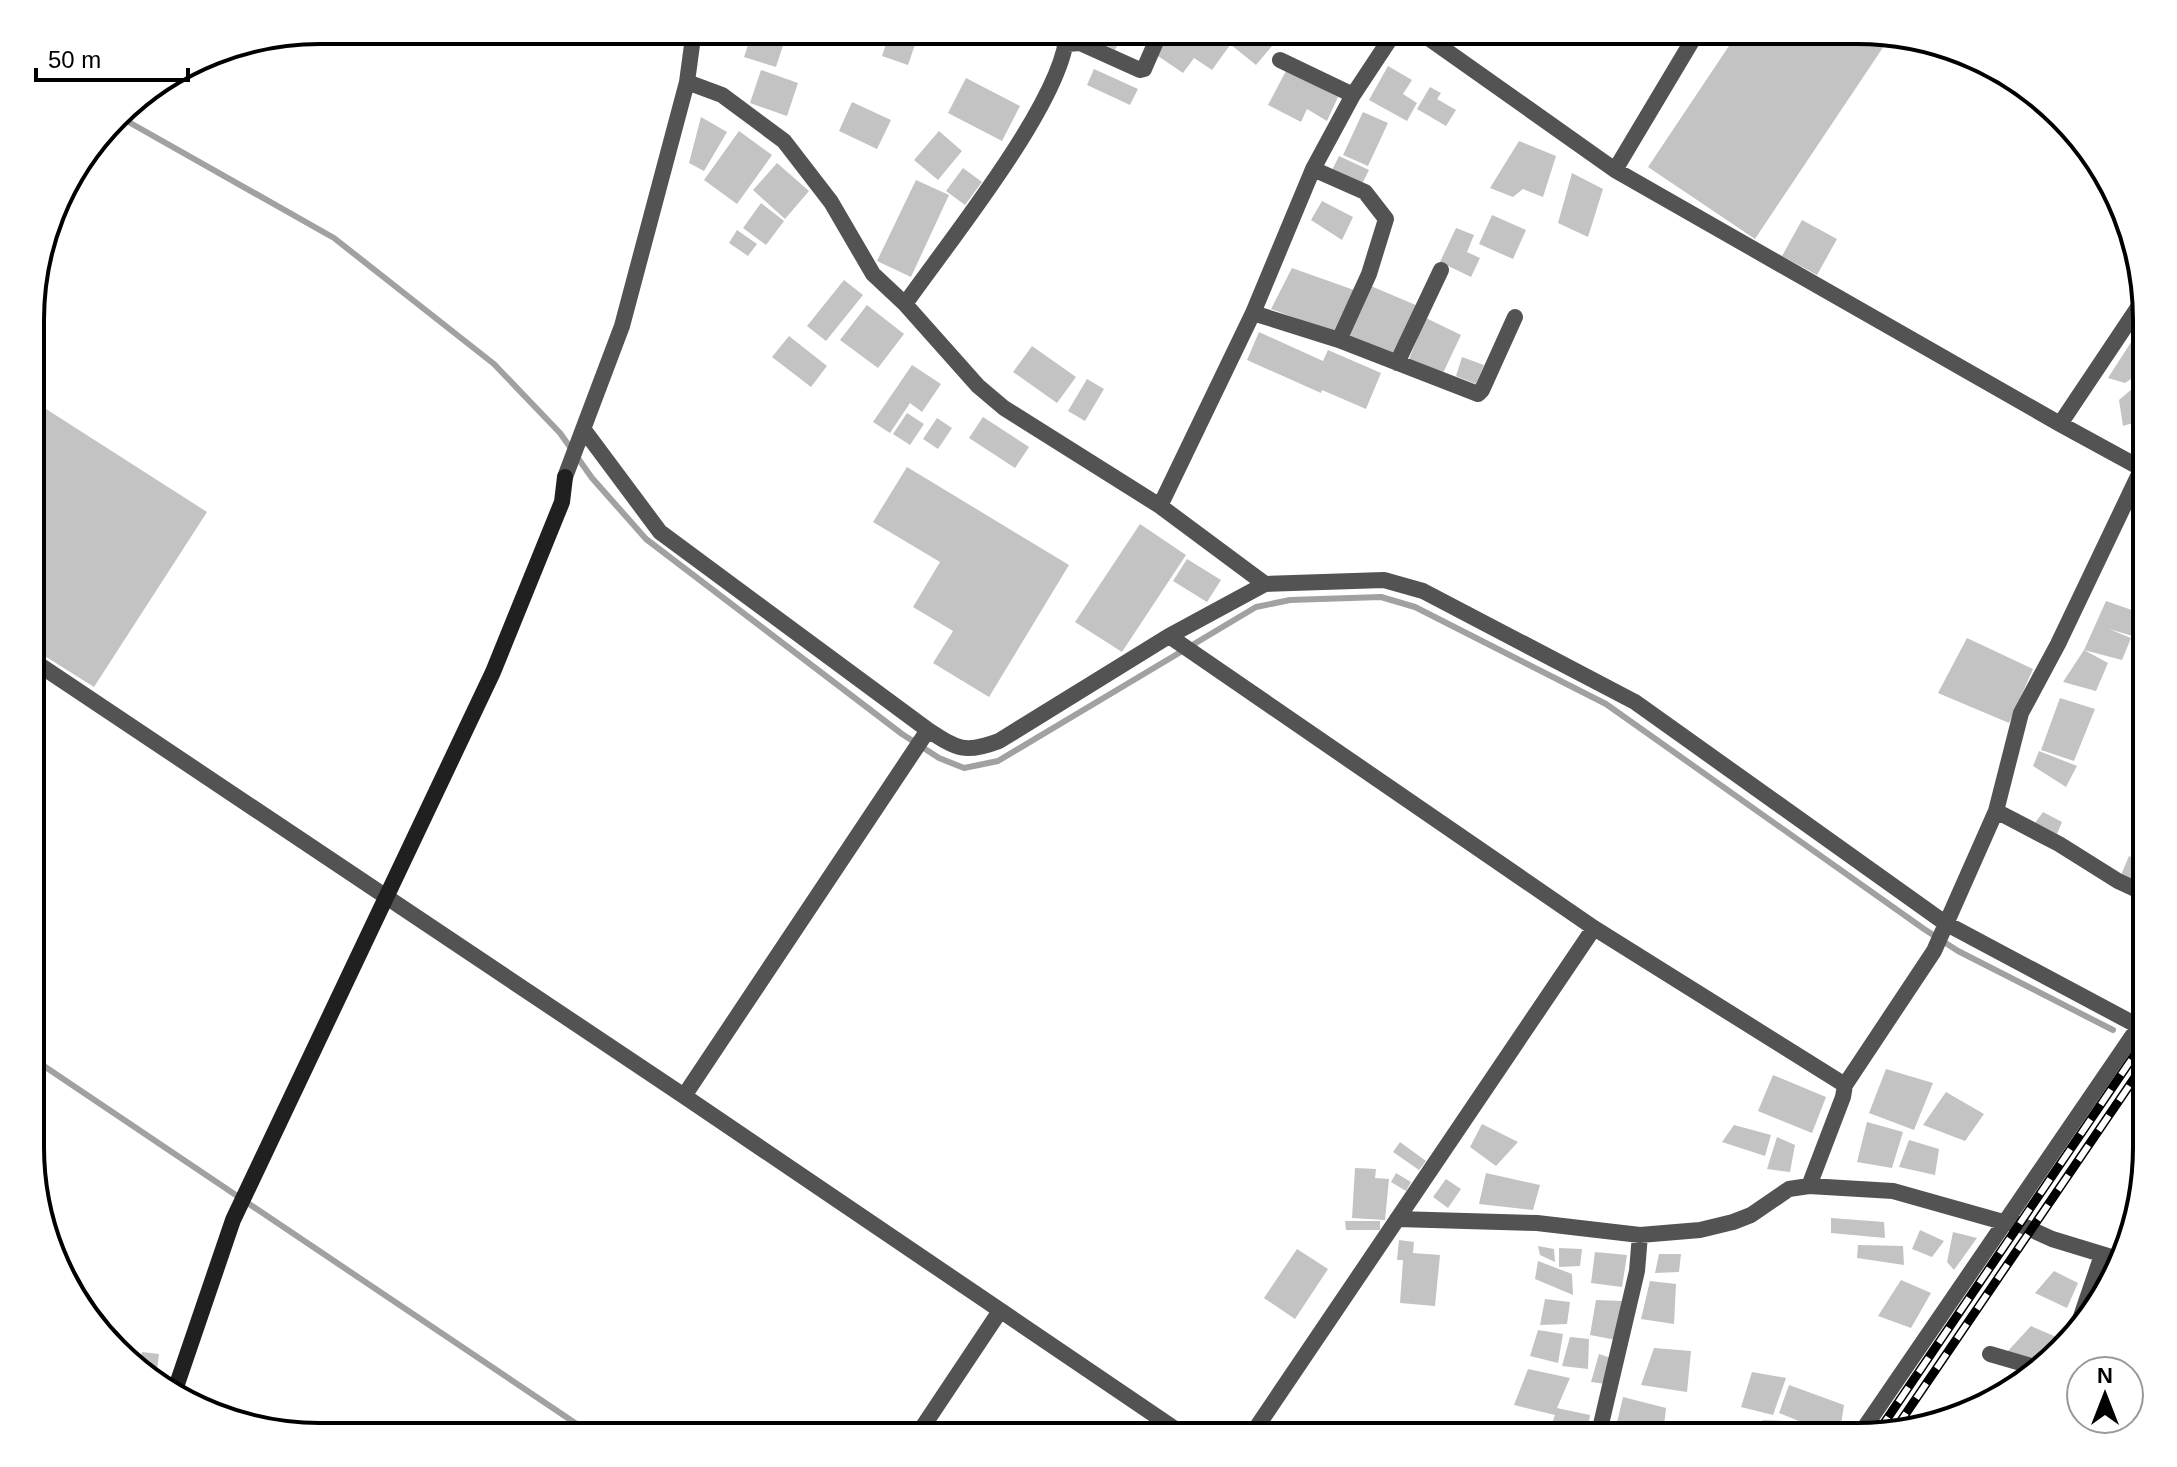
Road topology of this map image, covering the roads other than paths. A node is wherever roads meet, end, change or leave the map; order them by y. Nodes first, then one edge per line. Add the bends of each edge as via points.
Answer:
1 (692, 44) edge
2 (1064, 44) edge
3 (1083, 44) edge
4 (1155, 45) edge
5 (1386, 45) edge
6 (1438, 45) edge
7 (1690, 45) edge
8 (1280, 60) dead end
9 (687, 82) junction
10 (1353, 95) junction
11 (1313, 169) junction
12 (1615, 170) junction
13 (1441, 270) dead end
14 (905, 304) junction
15 (1253, 313) junction
16 (2132, 316) edge
17 (1515, 317) dead end
18 (1339, 340) junction
19 (1397, 363) junction
20 (2060, 424) junction
21 (583, 433) junction
22 (2132, 463) edge
23 (2132, 494) edge
24 (1160, 506) junction
25 (1265, 584) junction
26 (1173, 639) junction
27 (44, 668) edge
28 (927, 733) junction
29 (1996, 811) junction
30 (2132, 888) edge
31 (387, 899) junction
32 (1944, 927) junction
33 (1594, 928) junction
34 (2132, 1017) edge
35 (2132, 1038) edge
36 (1845, 1085) junction
37 (684, 1096) junction
38 (1809, 1186) junction
39 (1397, 1219) junction
40 (2003, 1222) junction
41 (1640, 1235) junction
42 (2102, 1255) junction
43 (2110, 1257) edge
44 (2087, 1298) edge
45 (1000, 1311) junction
46 (1990, 1354) dead end
47 (2027, 1365) edge
48 (177, 1383) edge
49 (926, 1422) edge
50 (1868, 1422) edge
51 (1166, 1423) edge
52 (1260, 1423) edge
53 (1601, 1423) edge

1 - 9 street
2 - 14 street via 1042,106
3 - 4 street via 1140,70
5 - 10 street
6 - 12 street
7 - 12 street
8 - 10 street
9 - 14 street via 722,95 784,141 831,202 873,274
9 - 21 street via 622,326
10 - 11 street
11 - 15 street
11 - 18 street via 1365,192 1386,219 1369,274
12 - 20 street
13 - 19 street
14 - 24 street via 1004,408
15 - 18 street
15 - 24 street
16 - 20 street
17 - 19 street via 1478,394
18 - 19 street
20 - 22 street
21 - 28 street via 660,532
21 - 31 street via 567,471 562,502 493,672
23 - 29 street via 2021,713
24 - 25 street
25 - 26 street
25 - 32 street via 1384,580 1423,591 1635,702
26 - 28 street via 976,750 956,748
26 - 33 street
27 - 31 street
28 - 37 street
29 - 30 street
29 - 32 street
31 - 37 street
31 - 48 street via 233,1220
32 - 34 street
32 - 36 street via 1934,951
33 - 36 street
33 - 39 street
35 - 40 street
36 - 38 street
37 - 45 street
38 - 40 street via 1893,1191
38 - 41 street via 1789,1189 1733,1222
39 - 41 street via 1537,1223
39 - 52 street
40 - 42 street
40 - 50 street
41 - 53 street via 1637,1271
42 - 43 street
42 - 44 street
45 - 49 street
45 - 51 street
46 - 47 street

